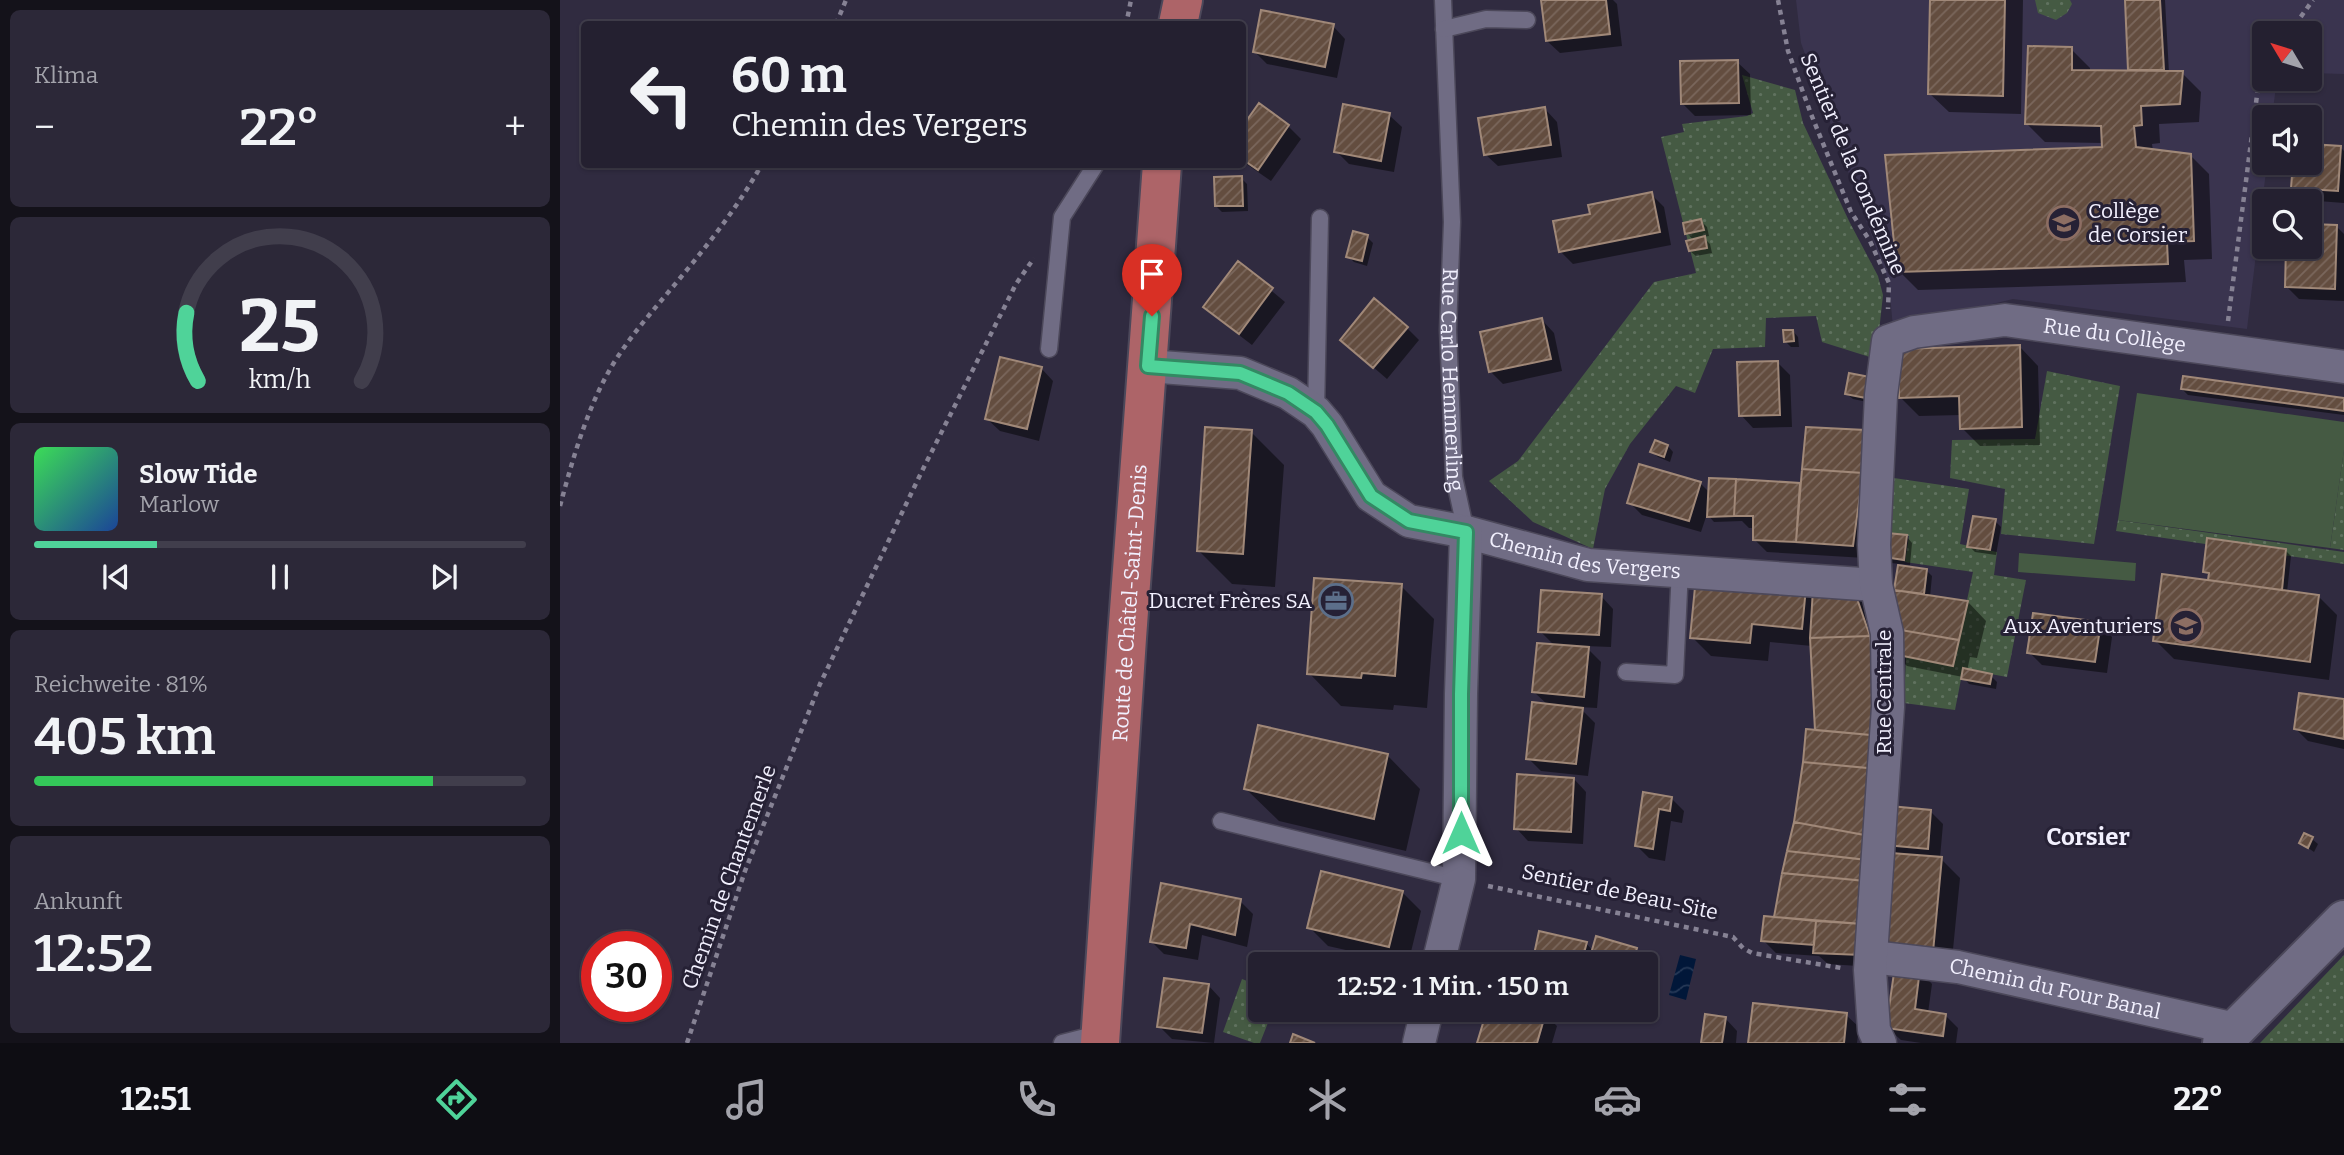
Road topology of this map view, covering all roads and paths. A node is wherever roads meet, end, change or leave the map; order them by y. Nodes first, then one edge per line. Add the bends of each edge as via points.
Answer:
1 (846, 0) edge
2 (1131, 0) edge
3 (1183, 0) edge
4 (1443, 0) edge
5 (1778, 0) edge
6 (2313, 0) edge
7 (1527, 20) dead end
8 (837, 21) edge
9 (1126, 21) edge
10 (1179, 21) edge
11 (2298, 21) edge
12 (1444, 29) junction
13 (2258, 91) edge
14 (760, 168) edge
15 (1093, 168) edge
16 (1162, 168) edge
17 (1062, 217) junction
18 (1320, 218) dead end
19 (1888, 341) junction
20 (1049, 349) dead end
21 (2224, 351) junction
22 (1148, 366) junction
23 (2344, 367) edge
24 (1316, 412) junction
25 (560, 506) edge
26 (1466, 532) junction
27 (1680, 569) junction
28 (1876, 585) junction
29 (1626, 671) dead end
30 (1221, 821) dead end
31 (1470, 882) junction
32 (2344, 920) edge
33 (1443, 952) edge
34 (1871, 964) junction
35 (1424, 1022) edge
36 (2229, 1036) edge
37 (1100, 1038) edge
38 (687, 1043) edge
39 (1062, 1043) edge
40 (1419, 1043) edge
41 (1880, 1043) edge

1 - 8 path
2 - 9 path
3 - 10 main road
4 - 12 lane, Rue Carlo Hemmerling
5 - 19 path, Sentier de la Condémine via 1788,51 1811,114 1852,212 1889,283
6 - 11 path
7 - 12 lane via 1486,19
12 - 26 lane, Rue Carlo Hemmerling via 1452,222 1448,330 1454,477
13 - 21 path
14 - 25 path via 717,233 615,361 596,398
15 - 17 lane
16 - 22 main road, Route de Châtel-Saint-Denis
17 - 20 lane
17 - 38 path, Chemin de Chantemerle via 1016,284 820,684 745,872
18 - 24 lane
19 - 21 street, Rue du Collège via 1914,331 2005,320
19 - 28 street, Rue Centrale via 1881,395
21 - 23 street, Rue du Collège
22 - 24 street, Chemin des Vergers via 1240,373 1288,393
22 - 37 main road, Route de Châtel-Saint-Denis
24 - 26 street, Chemin des Vergers via 1371,496 1409,521
26 - 27 street, Chemin des Vergers via 1588,565
26 - 31 street, Rue Carlo Hemmerling via 1461,694
27 - 28 street, Chemin des Vergers
27 - 29 lane via 1675,675
28 - 34 street, Rue Centrale via 1887,633 1888,706
30 - 31 lane
31 - 33 street, Rue Carlo Hemmerling
31 - 34 path, Sentier de Beau-Site via 1733,937 1752,953 1807,964
32 - 36 street
34 - 36 street, Chemin du Four Banal via 1958,967
34 - 41 street, Rue Centrale via 1874,1030
35 - 40 street
37 - 39 lane

